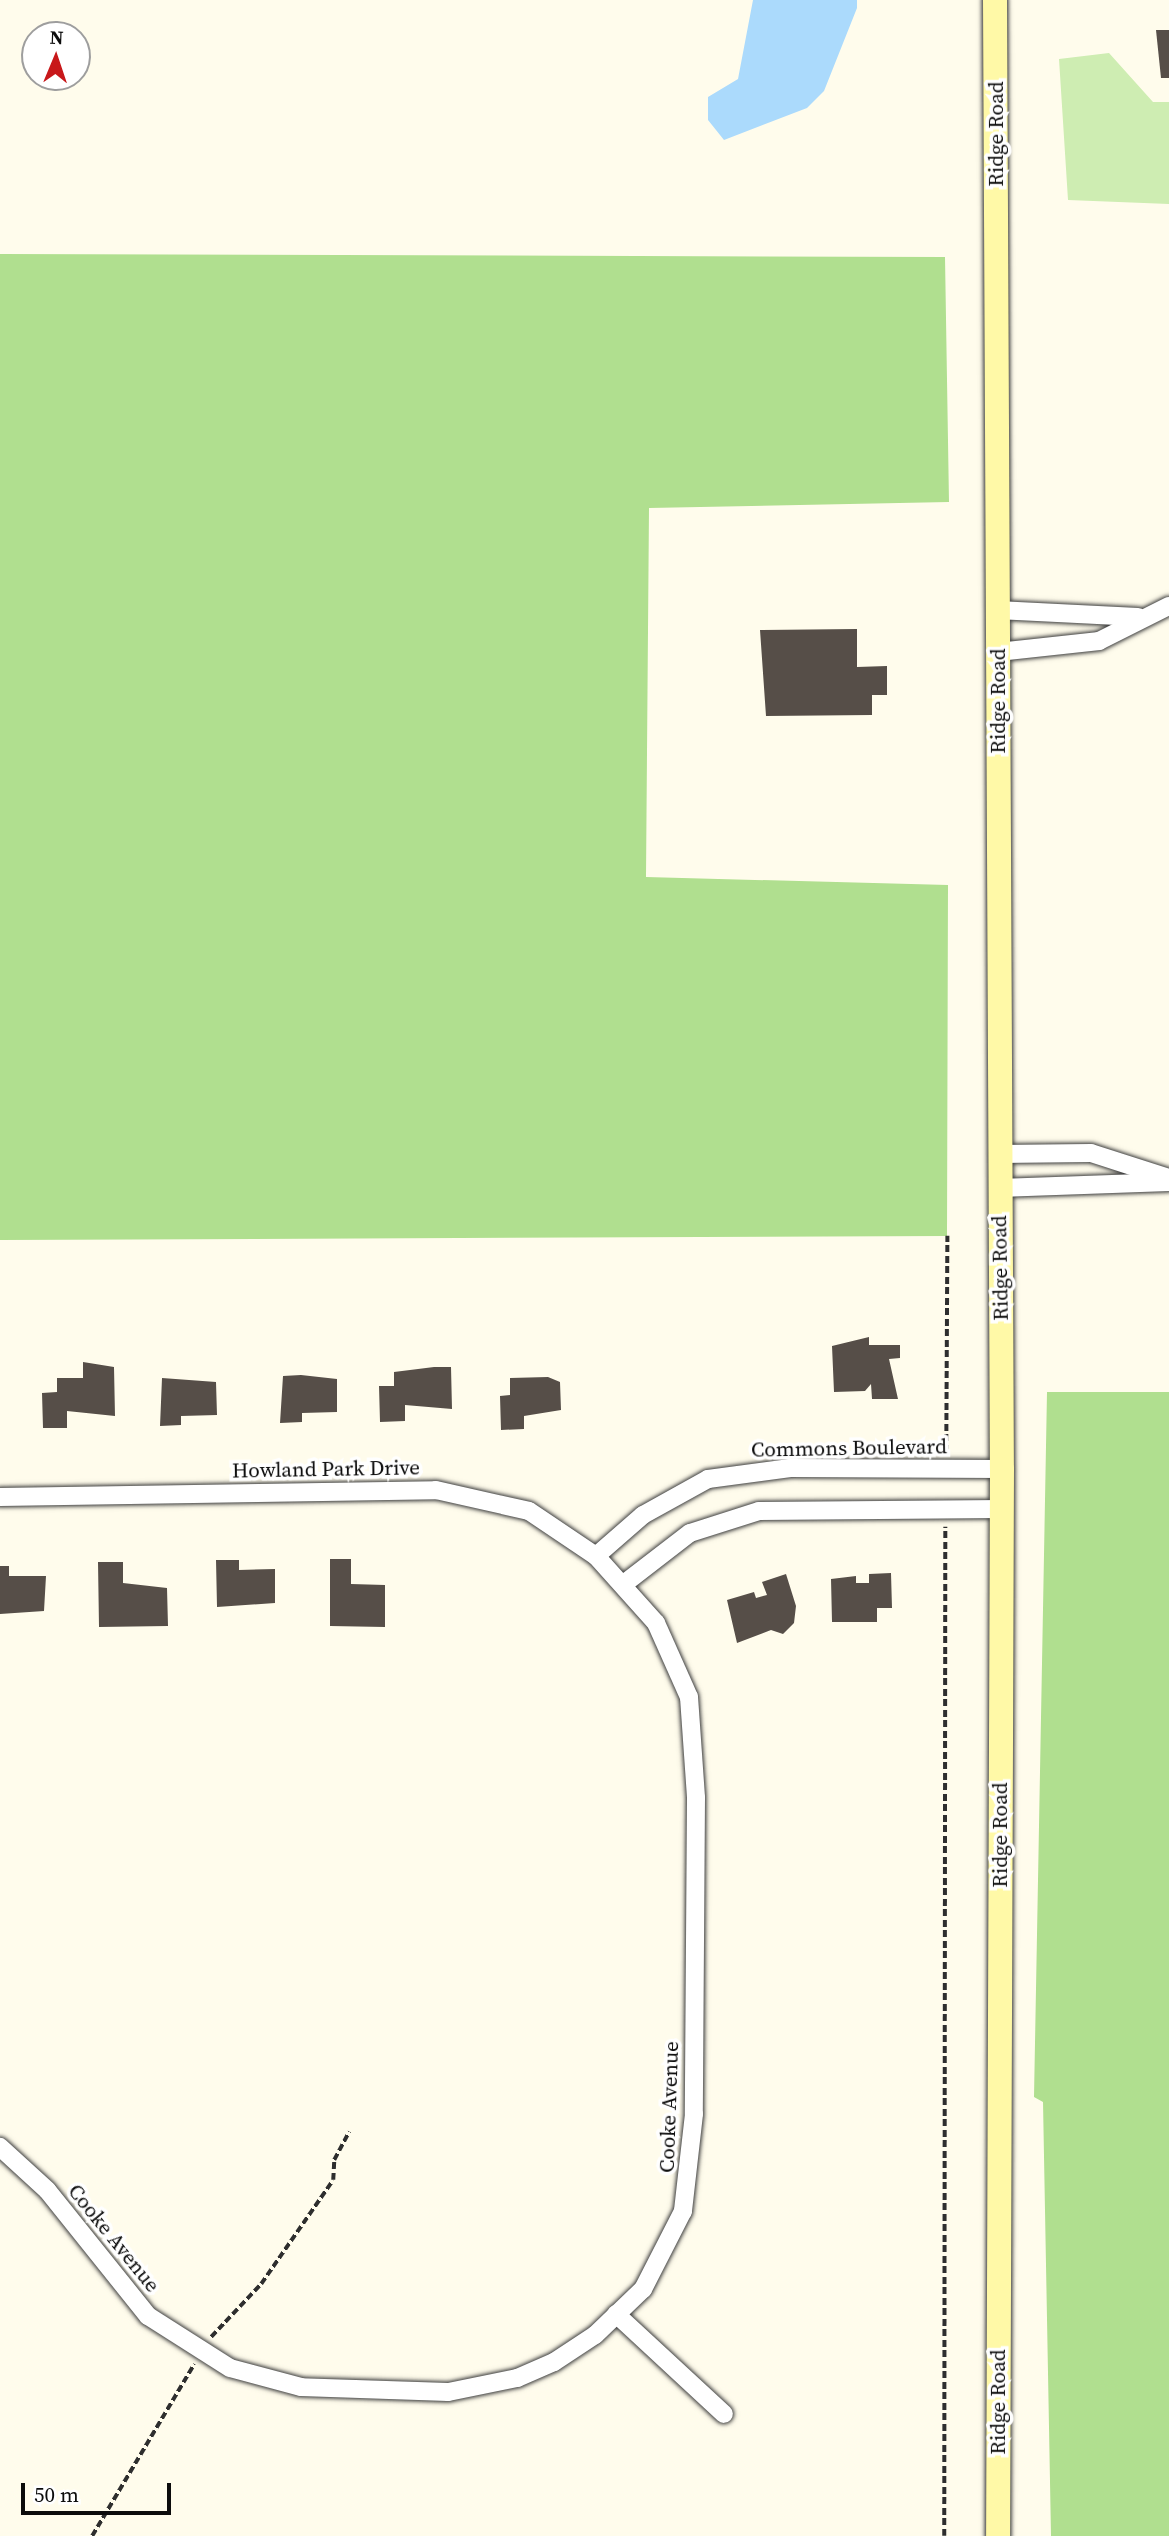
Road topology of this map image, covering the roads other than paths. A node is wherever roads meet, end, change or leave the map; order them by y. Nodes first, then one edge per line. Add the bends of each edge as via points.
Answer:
1 (995, 0) edge
2 (1169, 606) edge
3 (997, 610) junction
4 (1138, 617) junction
5 (998, 652) junction
6 (998, 1154) junction
7 (1169, 1180) edge
8 (999, 1188) junction
9 (1002, 1469) junction
10 (0, 1497) edge
11 (1002, 1509) junction
12 (596, 1556) junction
13 (625, 1583) junction
14 (0, 2147) edge
15 (616, 2314) junction
16 (724, 2414) dead end
17 (998, 2536) edge

1 - 3 street, Ridge Road
2 - 4 street
3 - 4 street
3 - 5 street, Ridge Road
4 - 5 street via 1100,641
5 - 6 street, Ridge Road
6 - 7 street via 1091,1153
6 - 8 street, Ridge Road
7 - 8 street
8 - 9 street, Ridge Road
9 - 11 street, Ridge Road
9 - 12 street, Commons Boulevard via 790,1468 708,1479 643,1515
10 - 12 street, Howland Park Drive via 436,1490 529,1511
11 - 13 street via 759,1511 691,1533
11 - 17 street, Ridge Road
12 - 13 street, Howland Park Drive
13 - 15 street, Cooke Avenue via 656,1623 689,1697 696,1798 694,2114 683,2211 664,2258
14 - 15 street, Cooke Avenue via 47,2190 148,2316 201,2354 301,2387 448,2392 517,2378 554,2362
15 - 16 street

